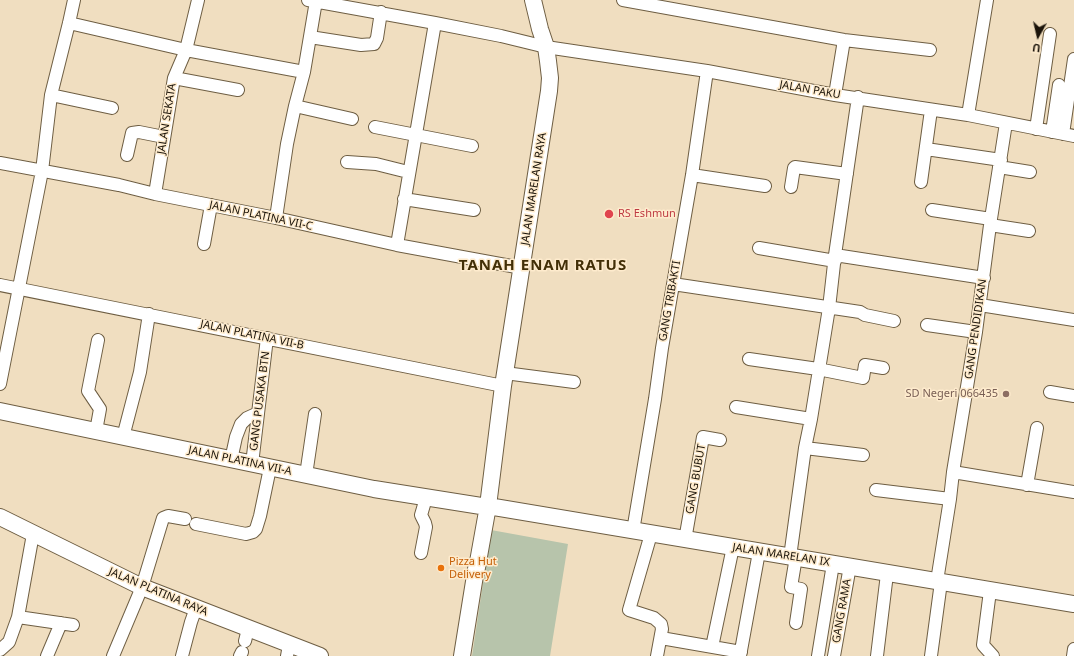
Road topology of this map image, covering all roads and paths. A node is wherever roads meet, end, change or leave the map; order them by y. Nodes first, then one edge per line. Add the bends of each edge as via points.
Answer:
1 (74, 0) edge
2 (198, 0) edge
3 (533, 0) edge
4 (623, 0) edge
5 (987, 0) edge
6 (312, 1) edge
7 (381, 12) junction
8 (69, 23) junction
9 (435, 23) junction
10 (1050, 34) dead end
11 (310, 37) junction
12 (844, 40) junction
13 (546, 47) junction
14 (186, 50) junction
15 (930, 50) dead end
16 (1074, 59) edge
17 (707, 71) junction
18 (304, 72) junction
19 (174, 78) junction
20 (1059, 85) dead end
21 (238, 90) dead end
22 (51, 95) junction
23 (835, 95) junction
24 (858, 97) junction
25 (295, 106) junction
26 (112, 108) dead end
27 (931, 110) junction
28 (968, 115) junction
29 (352, 119) dead end
30 (1006, 123) junction
31 (375, 127) dead end
32 (1036, 129) junction
33 (1063, 134) edge
34 (416, 135) junction
35 (164, 137) junction
36 (472, 146) dead end
37 (926, 149) junction
38 (127, 155) dead end
39 (347, 162) dead end
40 (0, 163) edge
41 (1000, 163) junction
42 (42, 171) junction
43 (408, 172) junction
44 (1030, 172) dead end
45 (847, 174) junction
46 (692, 175) junction
47 (921, 182) dead end
48 (765, 186) dead end
49 (791, 187) dead end
50 (155, 194) junction
51 (404, 199) junction
52 (210, 205) junction
53 (474, 210) dead end
54 (932, 210) dead end
55 (276, 218) junction
56 (991, 222) junction
57 (1029, 231) dead end
58 (204, 244) dead end
59 (396, 245) junction
60 (760, 248) dead end
61 (835, 258) junction
62 (522, 268) junction
63 (984, 278) junction
64 (673, 284) junction
65 (0, 285) edge
66 (18, 289) junction
67 (980, 305) junction
68 (829, 308) junction
69 (148, 314) junction
70 (1074, 320) edge
71 (894, 321) dead end
72 (927, 325) dead end
73 (976, 332) junction
74 (267, 338) junction
75 (98, 340) dead end
76 (749, 358) dead end
77 (883, 368) dead end
78 (818, 369) junction
79 (504, 380) junction
80 (574, 382) dead end
81 (0, 384) edge
82 (1050, 392) dead end
83 (1074, 396) edge
84 (736, 407) dead end
85 (0, 411) edge
86 (258, 413) junction
87 (315, 414) dead end
88 (811, 418) junction
89 (1038, 428) dead end
90 (96, 431) junction
91 (123, 437) junction
92 (720, 440) dead end
93 (805, 448) junction
94 (864, 455) dead end
95 (231, 460) junction
96 (252, 464) junction
97 (270, 468) junction
98 (953, 472) junction
99 (306, 475) junction
100 (1027, 485) junction
101 (876, 490) dead end
102 (1074, 492) edge
103 (426, 498) junction
104 (950, 499) junction
105 (484, 506) junction
106 (0, 517) edge
107 (633, 531) junction
108 (33, 534) junction
109 (652, 534) junction
110 (685, 540) junction
111 (732, 547) junction
112 (759, 552) junction
113 (421, 553) dead end
114 (793, 557) junction
115 (833, 564) junction
116 (850, 566) junction
117 (887, 574) junction
118 (939, 582) junction
119 (142, 587) junction
120 (990, 591) junction
121 (1074, 604) edge
122 (196, 608) junction
123 (18, 617) junction
124 (796, 623) dead end
125 (61, 624) junction
126 (73, 625) dead end
127 (660, 638) junction
128 (244, 645) edge
129 (712, 647) junction
130 (1074, 649) edge
131 (0, 650) edge
132 (288, 650) edge
133 (741, 654) edge
134 (47, 656) edge
135 (113, 656) edge
136 (182, 656) edge
137 (320, 656) edge
138 (462, 656) edge
139 (658, 656) edge
140 (818, 656) edge
141 (834, 656) edge
142 (877, 656) edge
143 (931, 656) edge
144 (993, 656) edge
145 (1073, 656) edge

1 - 8 street
2 - 14 street, JALAN SEKATA
3 - 13 main road, JALAN MARELAN RAYA
4 - 12 street
5 - 28 street
6 - 7 street, JALAN PAKU
6 - 11 street
7 - 9 street, JALAN PAKU
7 - 11 street via 374,44 361,45
8 - 14 street
8 - 22 street
9 - 13 street, JALAN PAKU
9 - 34 street
10 - 32 street
11 - 18 street
12 - 15 street
12 - 23 street
13 - 17 street, JALAN PAKU
13 - 62 main road, JALAN MARELAN RAYA via 549,91
14 - 18 street
14 - 19 street, JALAN SEKATA
16 - 33 street
17 - 23 street, JALAN PAKU
17 - 46 street, GANG TRIBAKTI
18 - 25 street
19 - 21 street
19 - 35 street, JALAN SEKATA
20 - 33 street
22 - 26 street
22 - 42 street
23 - 24 street, JALAN PAKU
24 - 27 street, JALAN PAKU
24 - 45 street
25 - 29 street
25 - 55 street
27 - 28 street, JALAN PAKU
27 - 37 street
28 - 30 street, JALAN PAKU
30 - 32 street, JALAN PAKU
30 - 41 street, GANG PENDIDIKAN
31 - 34 street
32 - 33 street, JALAN PAKU
34 - 36 street
34 - 43 street
35 - 38 street via 132,133
35 - 50 street, JALAN SEKATA
37 - 41 street
37 - 47 street
39 - 43 street via 376,164
40 - 42 street, JALAN PLATINA VII-C
41 - 44 street
41 - 56 street, GANG PENDIDIKAN
42 - 50 street, JALAN PLATINA VII-C
42 - 66 street
43 - 51 street
45 - 49 street via 795,167
45 - 61 street
46 - 48 street
46 - 64 street, GANG TRIBAKTI
50 - 52 street, JALAN PLATINA VII-C
51 - 53 street
51 - 59 street
52 - 55 street, JALAN PLATINA VII-C
52 - 58 street
54 - 56 street
55 - 59 street, JALAN PLATINA VII-C
56 - 57 street
56 - 63 street, GANG PENDIDIKAN
59 - 62 street, JALAN PLATINA VII-C
60 - 61 street
61 - 63 street
61 - 68 street
62 - 79 main road, JALAN MARELAN RAYA
63 - 67 street, GANG PENDIDIKAN
64 - 68 street
64 - 107 street, GANG TRIBAKTI
65 - 66 street, JALAN PLATINA VII-B
66 - 69 street, JALAN PLATINA VII-B
66 - 81 street
67 - 70 street
67 - 73 street, GANG PENDIDIKAN
68 - 71 street via 860,312 866,316
68 - 78 street
69 - 74 street, JALAN PLATINA VII-B
69 - 91 street via 140,372
72 - 73 street
73 - 98 street, GANG PENDIDIKAN via 972,389
74 - 79 street, JALAN PLATINA VII-B
74 - 86 street, GANG PUSAKA BTN
75 - 90 street via 88,391 100,409
76 - 78 street
77 - 78 street via 864,365 863,378
78 - 88 street
79 - 80 street, JALAN PLATINA VII-B
79 - 105 main road, JALAN MARELAN RAYA via 495,451
82 - 83 street
84 - 88 street
85 - 90 main road, JALAN PLATINA VII-A
86 - 95 street via 241,424
86 - 96 street, GANG PUSAKA BTN
87 - 99 street
88 - 93 street
89 - 100 street
90 - 91 main road, JALAN PLATINA VII-A
91 - 95 main road, JALAN PLATINA VII-A
92 - 110 street, GANG BUBUT via 703,437
93 - 94 street
93 - 114 street
95 - 96 main road, JALAN PLATINA VII-A
96 - 97 main road, JALAN PLATINA VII-A
97 - 99 main road, JALAN PLATINA VII-A
97 - 119 street via 260,516 253,532 246,534 168,516 163,518
98 - 100 street
98 - 104 street, GANG PENDIDIKAN
99 - 103 main road, JALAN PLATINA VII-A
100 - 102 street
101 - 104 street
103 - 105 main road, JALAN PLATINA VII-A
103 - 113 street via 422,515 426,527
104 - 118 street, GANG PENDIDIKAN
105 - 107 main road, JALAN MARELAN IX
105 - 138 main road, JALAN MARELAN RAYA
106 - 108 main road, JALAN PLATINA RAYA
107 - 109 main road, JALAN MARELAN IX
108 - 119 main road, JALAN PLATINA RAYA
108 - 123 street
109 - 110 main road, JALAN MARELAN IX
109 - 127 street via 629,610 658,622 662,629
110 - 111 main road, JALAN MARELAN IX
111 - 112 main road, JALAN MARELAN IX
111 - 129 street
112 - 114 main road, JALAN MARELAN IX
112 - 133 street
114 - 115 main road, JALAN MARELAN IX
114 - 124 street via 791,587 802,589
115 - 116 main road, JALAN MARELAN IX
115 - 140 street
116 - 117 main road, JALAN MARELAN IX
116 - 141 street, GANG RAMA
117 - 118 main road, JALAN MARELAN IX
117 - 142 street
118 - 120 main road, JALAN MARELAN IX
118 - 143 street, GANG PENDIDIKAN
119 - 122 main road, JALAN PLATINA RAYA
119 - 135 street
120 - 121 main road, JALAN MARELAN IX
120 - 144 street via 983,645
122 - 128 main road, JALAN PLATINA RAYA
122 - 136 street
123 - 125 street
123 - 131 street via 9,642
125 - 126 street
125 - 134 street
127 - 129 street
127 - 139 street
128 - 132 main road, JALAN PLATINA RAYA
129 - 133 street
130 - 145 street
132 - 137 main road, JALAN PLATINA RAYA

